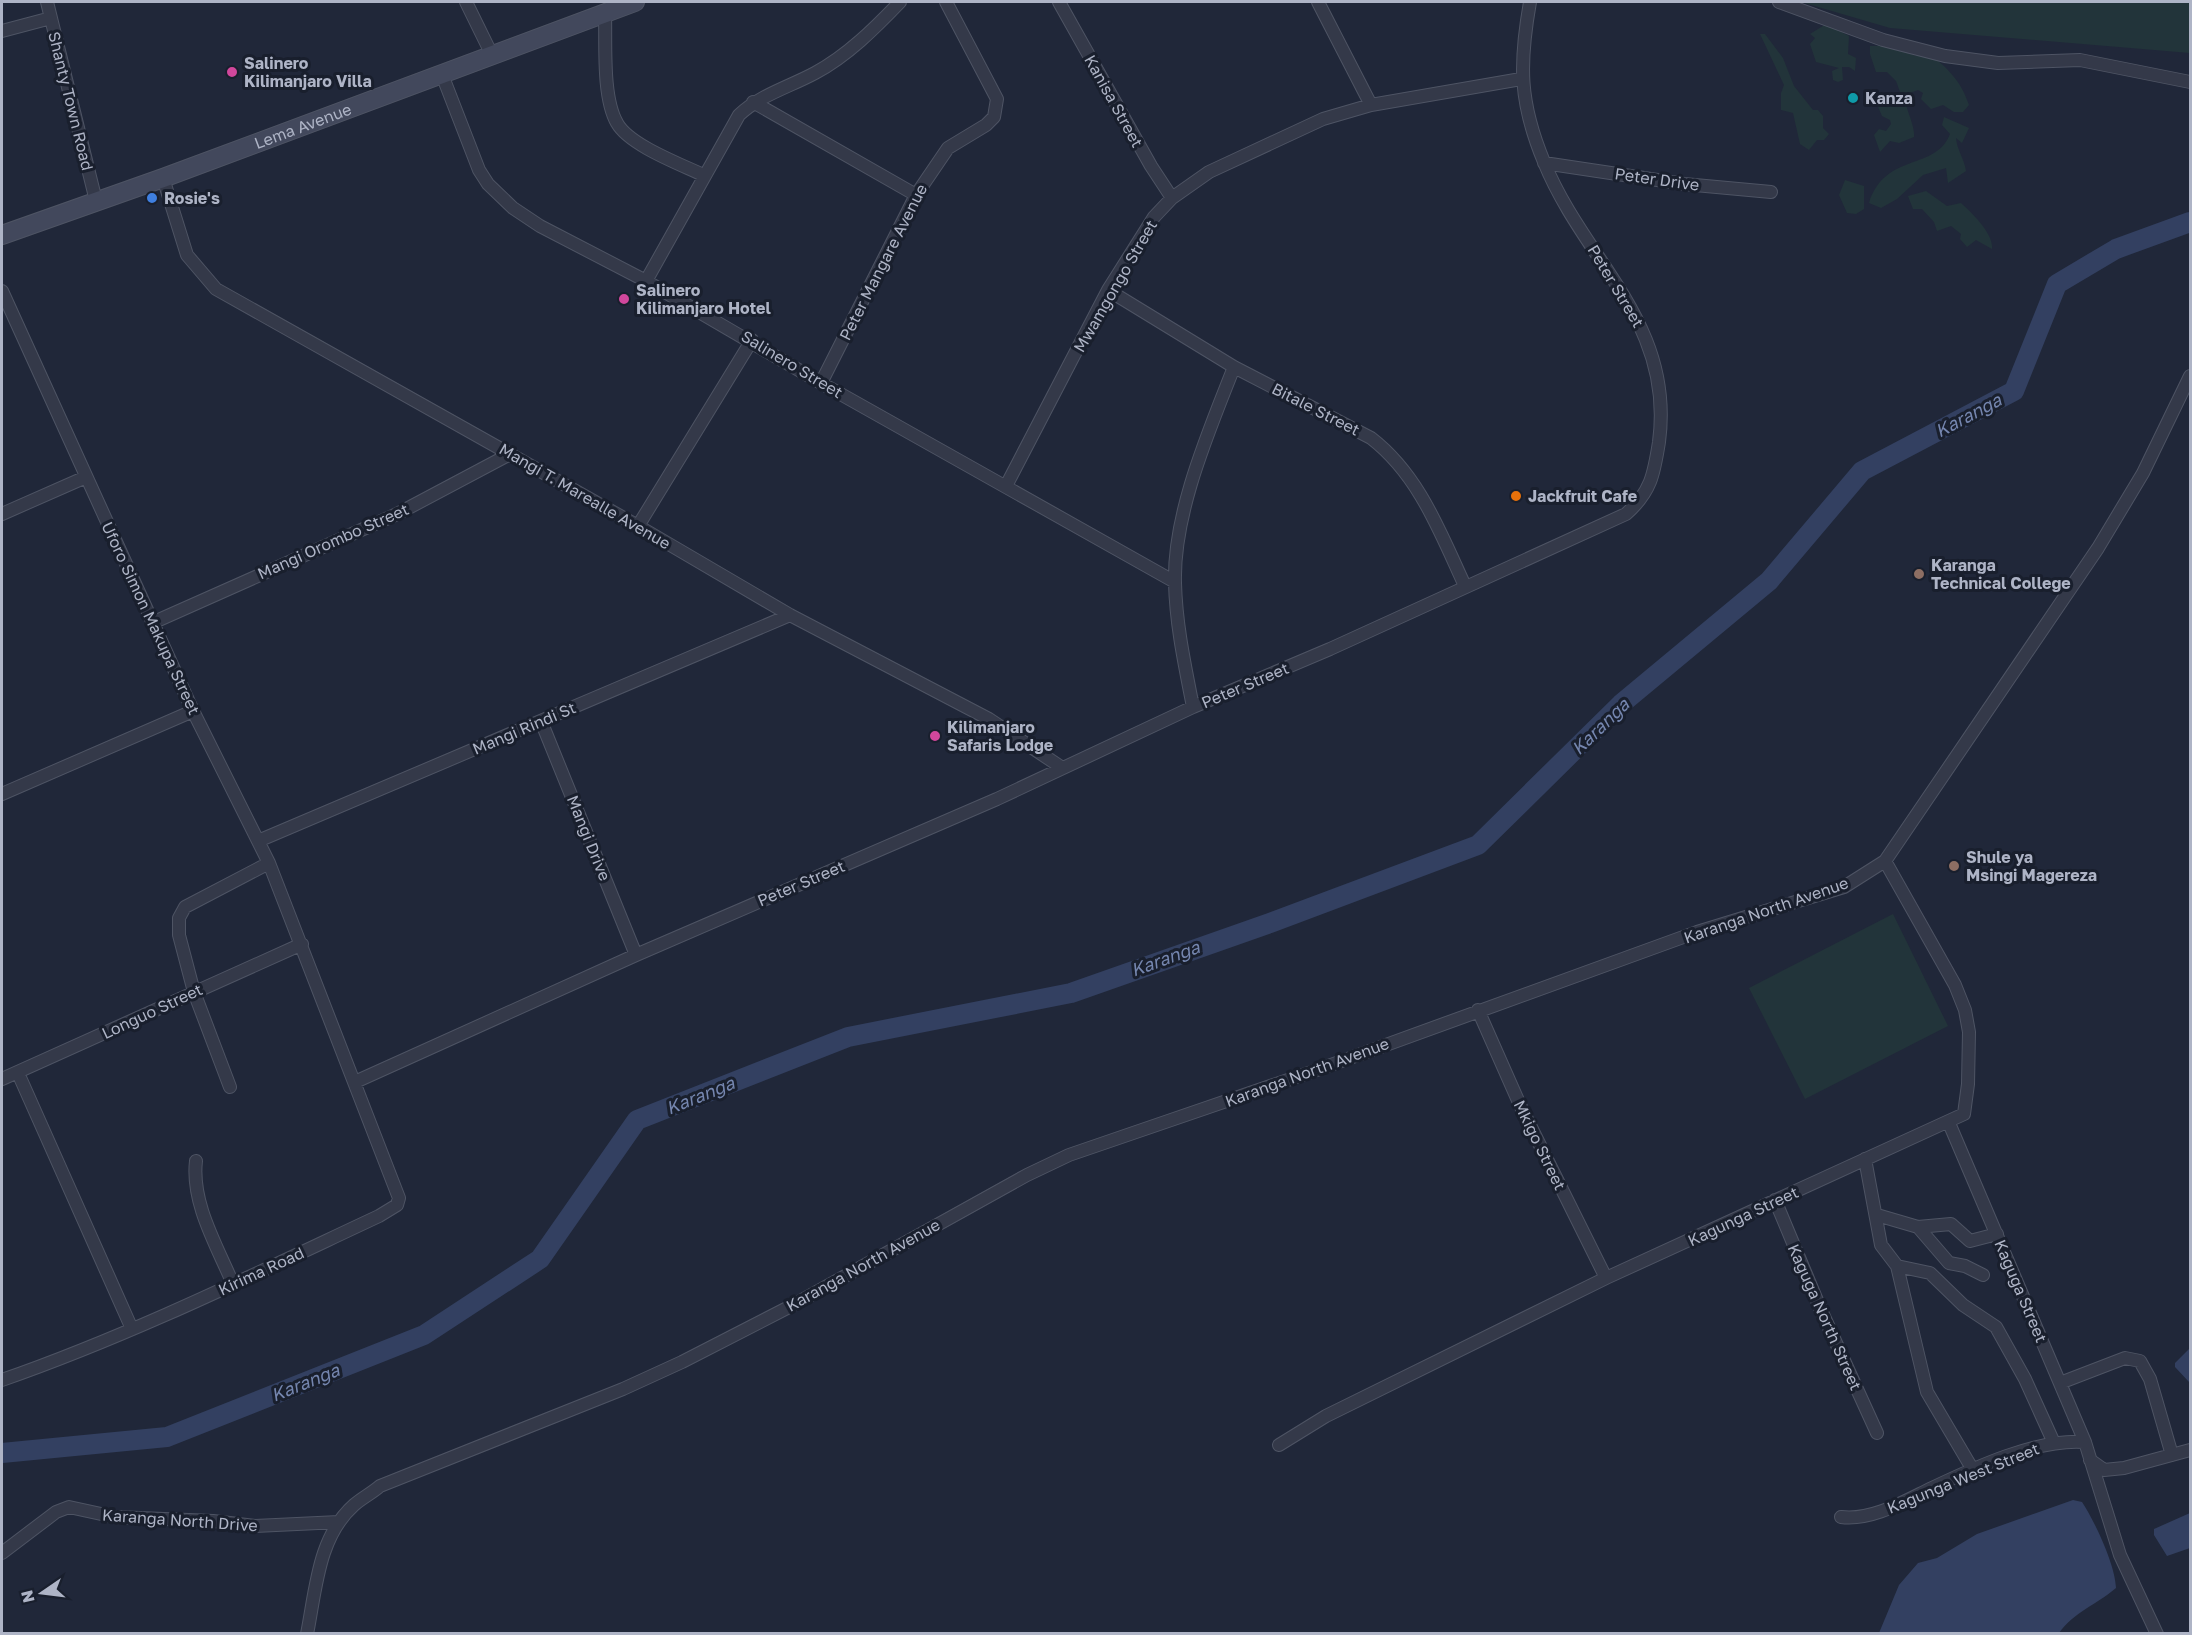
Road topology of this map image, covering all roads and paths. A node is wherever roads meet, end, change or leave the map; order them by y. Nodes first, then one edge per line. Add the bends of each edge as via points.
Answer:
1 (47, 2) edge
2 (466, 2) edge
3 (635, 2) edge
4 (900, 2) edge
5 (946, 2) edge
6 (1059, 2) edge
7 (1318, 2) edge
8 (1530, 2) edge
9 (1779, 2) edge
10 (605, 13) junction
11 (51, 18) junction
12 (2, 32) edge
13 (492, 55) junction
14 (441, 72) junction
15 (1521, 79) junction
16 (2190, 82) edge
17 (753, 102) junction
18 (1371, 105) junction
19 (1544, 163) junction
20 (703, 175) junction
21 (163, 178) junction
22 (1771, 192) dead end
23 (916, 195) junction
24 (1172, 198) junction
25 (96, 201) junction
26 (2, 235) edge
27 (646, 281) junction
28 (1108, 290) junction
29 (2, 291) edge
30 (752, 340) junction
31 (1234, 367) junction
32 (2190, 376) edge
33 (821, 383) junction
34 (510, 454) junction
35 (86, 477) junction
36 (1006, 486) junction
37 (2, 514) edge
38 (638, 526) junction
39 (1175, 582) junction
40 (1465, 586) junction
41 (790, 615) junction
42 (152, 622) junction
43 (1193, 706) junction
44 (193, 711) junction
45 (541, 721) junction
46 (1061, 767) junction
47 (2, 794) edge
48 (258, 841) junction
49 (1885, 861) junction
50 (270, 863) junction
51 (302, 944) junction
52 (636, 955) junction
53 (194, 992) junction
54 (1478, 1010) junction
55 (18, 1072) junction
56 (2, 1079) edge
57 (355, 1082) junction
58 (230, 1087) dead end
59 (1949, 1123) junction
60 (1865, 1160) junction
61 (196, 1161) dead end
62 (1775, 1200) junction
63 (1876, 1215) junction
64 (1918, 1227) junction
65 (1997, 1234) junction
66 (1897, 1266) junction
67 (1983, 1275) dead end
68 (1606, 1278) junction
69 (233, 1284) junction
70 (132, 1329) junction
71 (2, 1380) edge
72 (2060, 1383) junction
73 (1877, 1433) dead end
74 (2085, 1442) junction
75 (2054, 1443) junction
76 (1279, 1445) dead end
77 (2190, 1450) edge
78 (2172, 1455) junction
79 (2090, 1460) junction
80 (1973, 1470) junction
81 (1841, 1517) dead end
82 (339, 1522) junction
83 (2, 1553) edge
84 (307, 1634) edge
85 (2157, 1634) edge

1 - 11 street, Shanty Town Road
2 - 13 street
3 - 10 main road, Lema Avenue
4 - 17 street via 836,60
5 - 23 street, Peter Mangare Avenue via 997,99 997,110 986,125 948,148
6 - 24 street, Kanisa Street
7 - 18 street
8 - 15 street, Peter Street
9 - 16 street via 1883,40 1945,57 1998,63 2080,60
10 - 13 main road, Lema Avenue
10 - 20 street via 610,106 617,124 636,141
11 - 12 street
11 - 25 street, Shanty Town Road
13 - 14 main road, Lema Avenue
14 - 21 main road, Lema Avenue
14 - 27 street, Salinero Street via 470,150 488,184 540,226
15 - 18 street, Mwamgongo Street
15 - 19 street, Peter Street
17 - 20 street via 739,115
17 - 23 street
18 - 24 street, Mwamgongo Street via 1270,141 1209,172
19 - 22 street, Peter Drive via 1684,184
19 - 40 street, Peter Street via 1643,329 1658,381 1660,428 1654,474 1642,499 1626,514
20 - 27 street
21 - 25 main road, Lema Avenue
21 - 34 street, Mangi T. Marealle Avenue via 188,255 216,289
23 - 33 street, Peter Mangare Avenue
24 - 28 street, Mwamgongo Street via 1143,232
25 - 26 main road, Lema Avenue
27 - 30 street, Salinero Street
28 - 31 street, Bitale Street
28 - 36 street, Mwamgongo Street
29 - 35 street, Uforo Simon Makupa Street
30 - 33 street, Salinero Street
30 - 38 street
31 - 39 street via 1201,450 1182,522
31 - 40 street, Bitale Street via 1348,424 1391,453 1419,490
32 - 49 street, Karanga North Avenue via 2143,473 2098,548
33 - 36 street, Salinero Street
34 - 38 street, Mangi T. Marealle Avenue
34 - 42 street, Mangi Orombo Street via 397,514
35 - 37 street
35 - 42 street, Uforo Simon Makupa Street
36 - 39 street, Salinero Street
38 - 41 street, Mangi T. Marealle Avenue
39 - 43 street
40 - 43 street, Peter Street via 1330,649
41 - 45 street, Mangi Rindi St
41 - 46 street, Mangi T. Marealle Avenue via 989,719
42 - 44 street, Uforo Simon Makupa Street
43 - 46 street, Peter Street
44 - 47 street
44 - 48 street, Uforo Simon Makupa Street
45 - 48 street, Mangi Rindi St
45 - 52 street, Mangi Drive
46 - 52 street, Peter Street via 997,799
48 - 50 street, Uforo Simon Makupa Street
49 - 54 street, Karanga North Avenue via 1844,887 1697,932
49 - 59 street, Kagunga Street via 1955,985 1965,1010 1969,1032 1967,1098 1964,1114
50 - 51 street, Uforo Simon Makupa Street
50 - 53 street via 182,912 179,935
51 - 53 street, Longuo Street
51 - 57 street, Uforo Simon Makupa Street
52 - 57 street, Peter Street
53 - 55 street, Longuo Street
53 - 58 street
54 - 68 street, Mkigo Street via 1520,1105
54 - 82 street, Karanga North Avenue via 1069,1155 1027,1174 692,1357 613,1393 380,1486 353,1505
55 - 56 street, Longuo Street
55 - 70 street
57 - 69 street, Kirima Road via 398,1190 397,1205
59 - 60 street, Kagunga Street
59 - 65 street, Kaguga Street
60 - 62 street, Kagunga Street
60 - 63 street
61 - 69 street via 195,1182 200,1202
62 - 68 street, Kagunga Street
62 - 73 street, Kaguga North Street
63 - 64 street
63 - 66 street via 1881,1245
64 - 65 street via 1951,1224 1970,1241
64 - 67 street via 1949,1263
65 - 72 street, Kaguga Street
66 - 75 street via 1930,1273 1963,1305 1996,1327
66 - 80 street via 1927,1392
68 - 76 street, Kagunga Street via 1326,1416
69 - 70 street, Kirima Road
70 - 71 street, Kirima Road
72 - 74 street, Kaguga Street
72 - 78 street via 2125,1358 2140,1360 2156,1398
74 - 75 street, Kagunga West Street
74 - 79 street, Kaguga Street
75 - 80 street, Kagunga West Street
77 - 78 street
78 - 79 street via 2104,1470
79 - 85 street, Kaguga Street via 2120,1555
80 - 81 street, Kagunga West Street via 1870,1515
82 - 83 street, Karanga North Drive via 264,1526 115,1517 69,1507 56,1512
82 - 84 street, Karanga North Avenue via 322,1554

